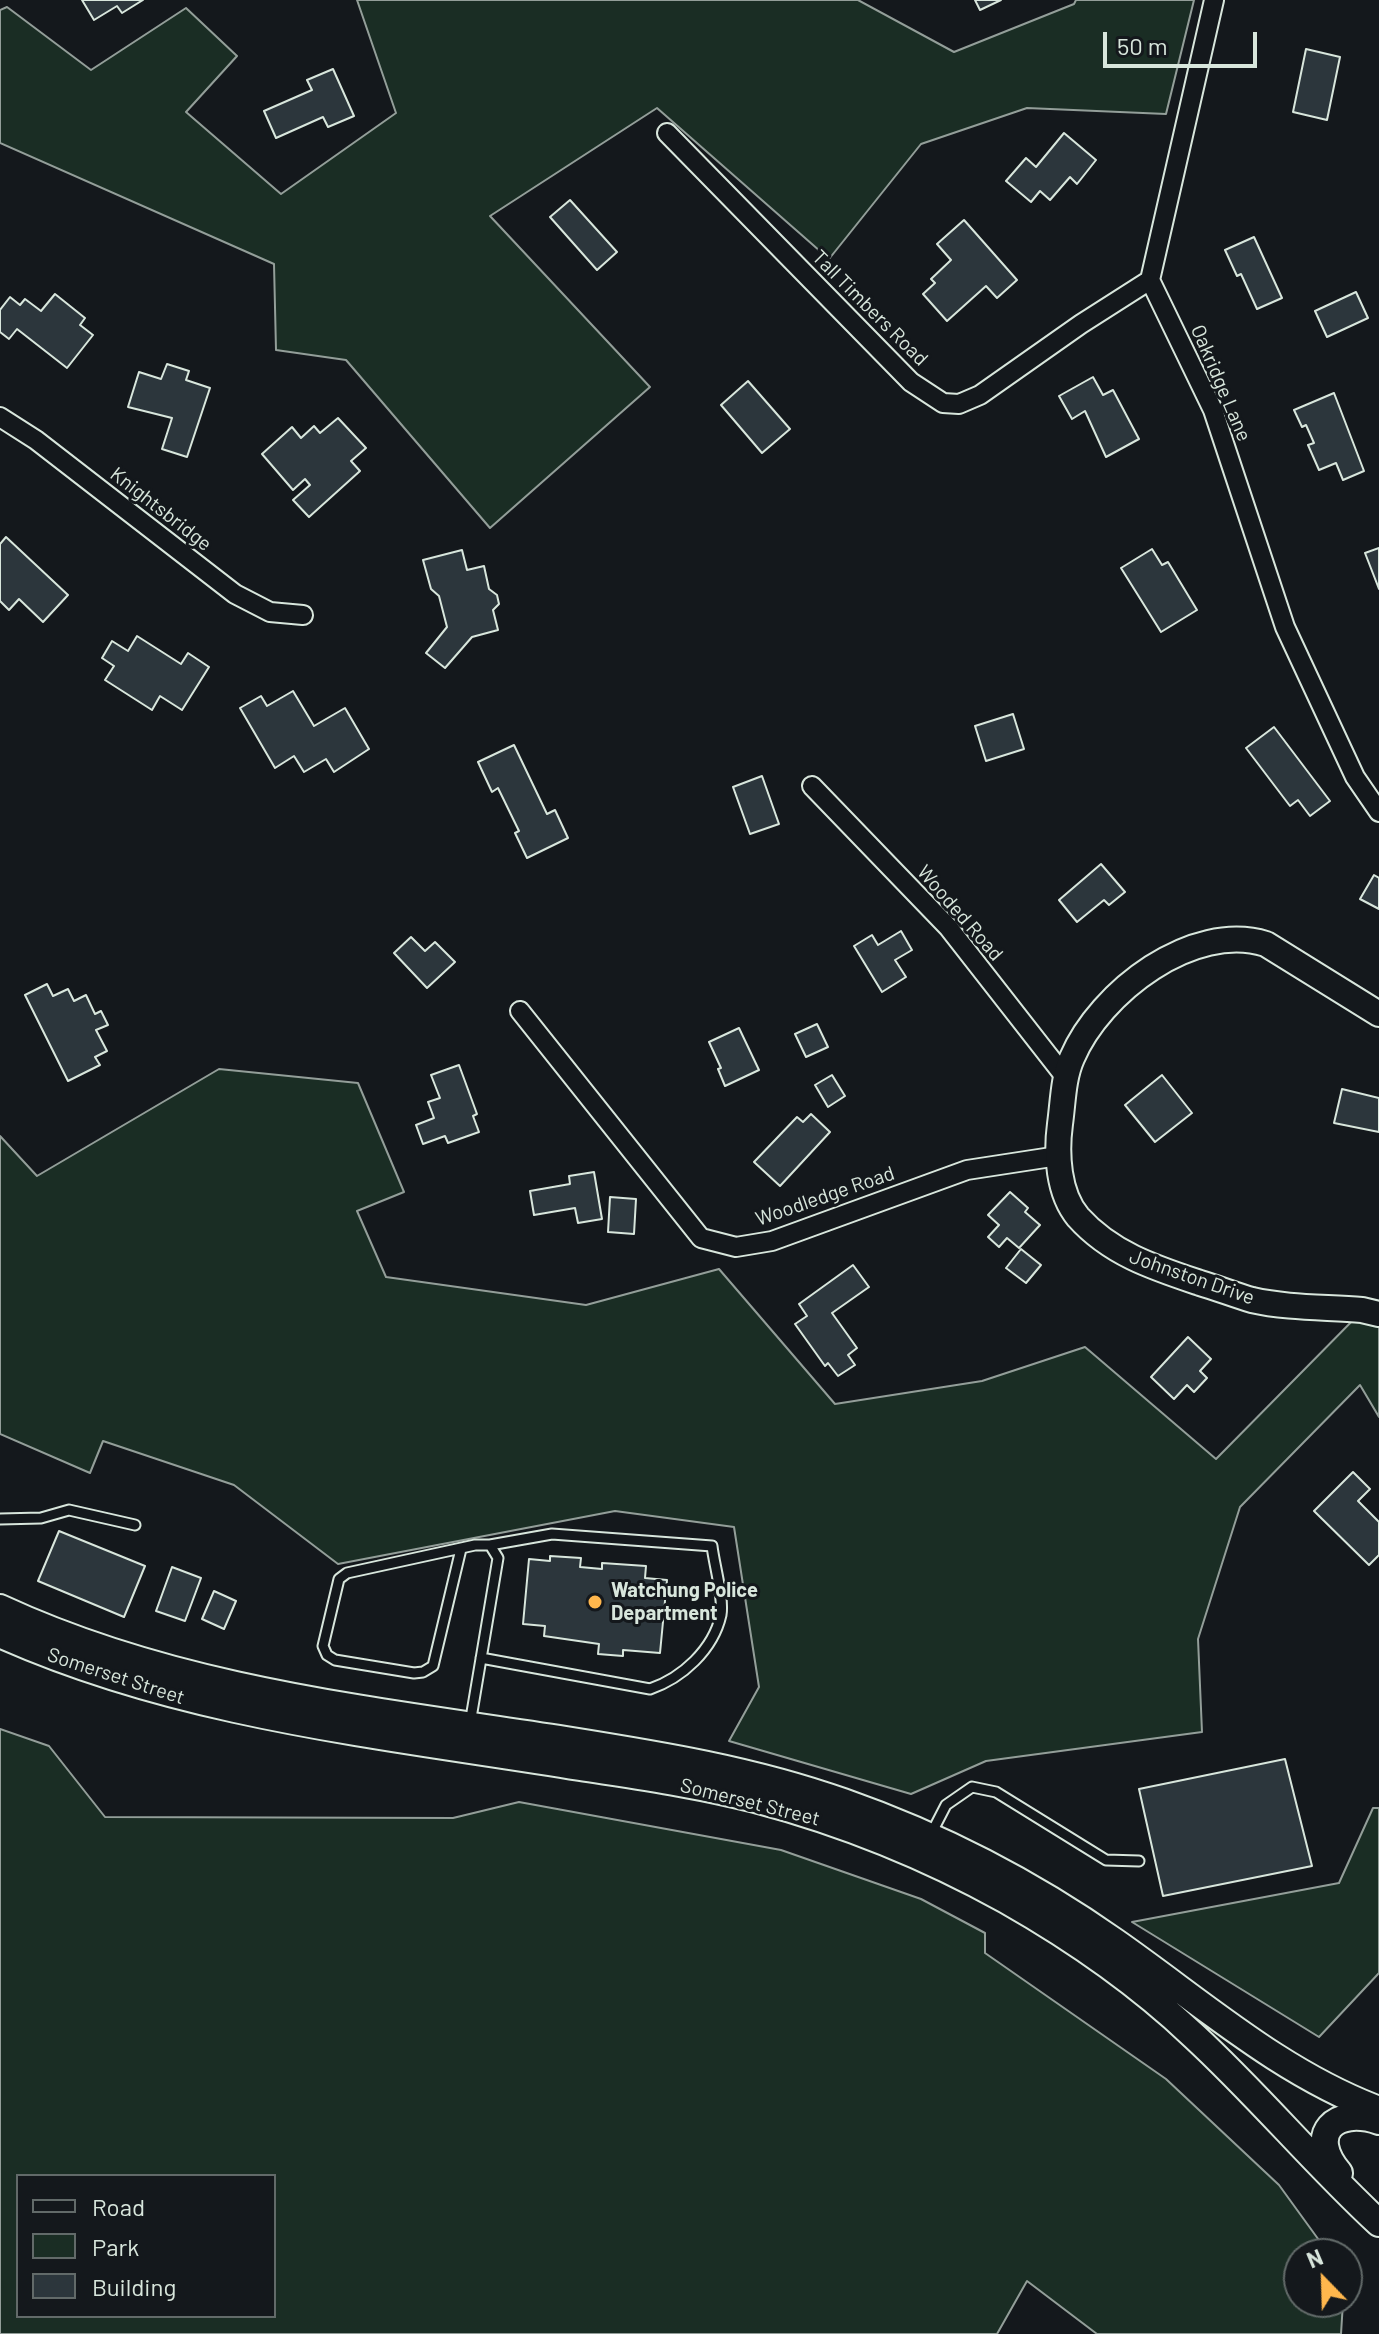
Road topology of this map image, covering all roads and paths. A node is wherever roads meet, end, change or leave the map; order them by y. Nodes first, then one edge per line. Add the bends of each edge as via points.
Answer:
1 (1214, 0) edge
2 (667, 133) dead end
3 (1150, 280) junction
4 (0, 417) edge
5 (303, 615) dead end
6 (812, 786) dead end
7 (1379, 812) edge
8 (520, 1011) dead end
9 (1379, 1014) edge
10 (1066, 1078) junction
11 (1058, 1156) junction
12 (1379, 1314) edge
13 (0, 1519) edge
14 (135, 1525) dead end
15 (490, 1545) junction
16 (461, 1549) junction
17 (0, 1608) edge
18 (0, 1634) edge
19 (481, 1658) junction
20 (468, 1737) junction
21 (925, 1846) junction
22 (1139, 1861) dead end
23 (1379, 2110) edge
24 (1379, 2121) edge
25 (1379, 2223) edge

1 - 3 street
2 - 3 street, Tall Timbers Road via 911,382 943,403 959,404 980,395
3 - 7 street, Oakridge Lane via 1213,410 1285,627 1355,777
4 - 5 street, Knightsbridge via 235,594 270,612
6 - 10 street, Wooded Road via 948,927
8 - 11 street, Woodledge Road via 701,1238 736,1247 772,1241 967,1170
9 - 10 street, Johnston Drive via 1266,944 1246,938 1198,944 1149,968 1111,1002 1085,1034
10 - 11 street, Johnston Drive
11 - 12 street, Johnston Drive via 1070,1205 1121,1253 1254,1300
13 - 14 lane via 41,1518 69,1510
15 - 16 lane
15 - 19 lane via 498,1558
15 - 19 lane via 552,1534 712,1546 721,1613 699,1656 680,1675 650,1689
16 - 16 lane via 339,1579 323,1646 327,1655 414,1673 433,1666
17 - 20 main road, Somerset Street via 115,1654 213,1682
18 - 20 main road, Somerset Street via 109,1677 201,1703 295,1721
19 - 20 lane
20 - 21 main road, Somerset Street via 756,1799
21 - 22 lane via 946,1805 972,1787 996,1792 1106,1860
21 - 23 main road, Somerset Street via 1020,1881 1111,1939 1256,2045 1347,2098
21 - 25 main road, Somerset Street via 1155,2001
24 - 25 main road via 1355,2114 1345,2117 1330,2127 1325,2145 1332,2164

